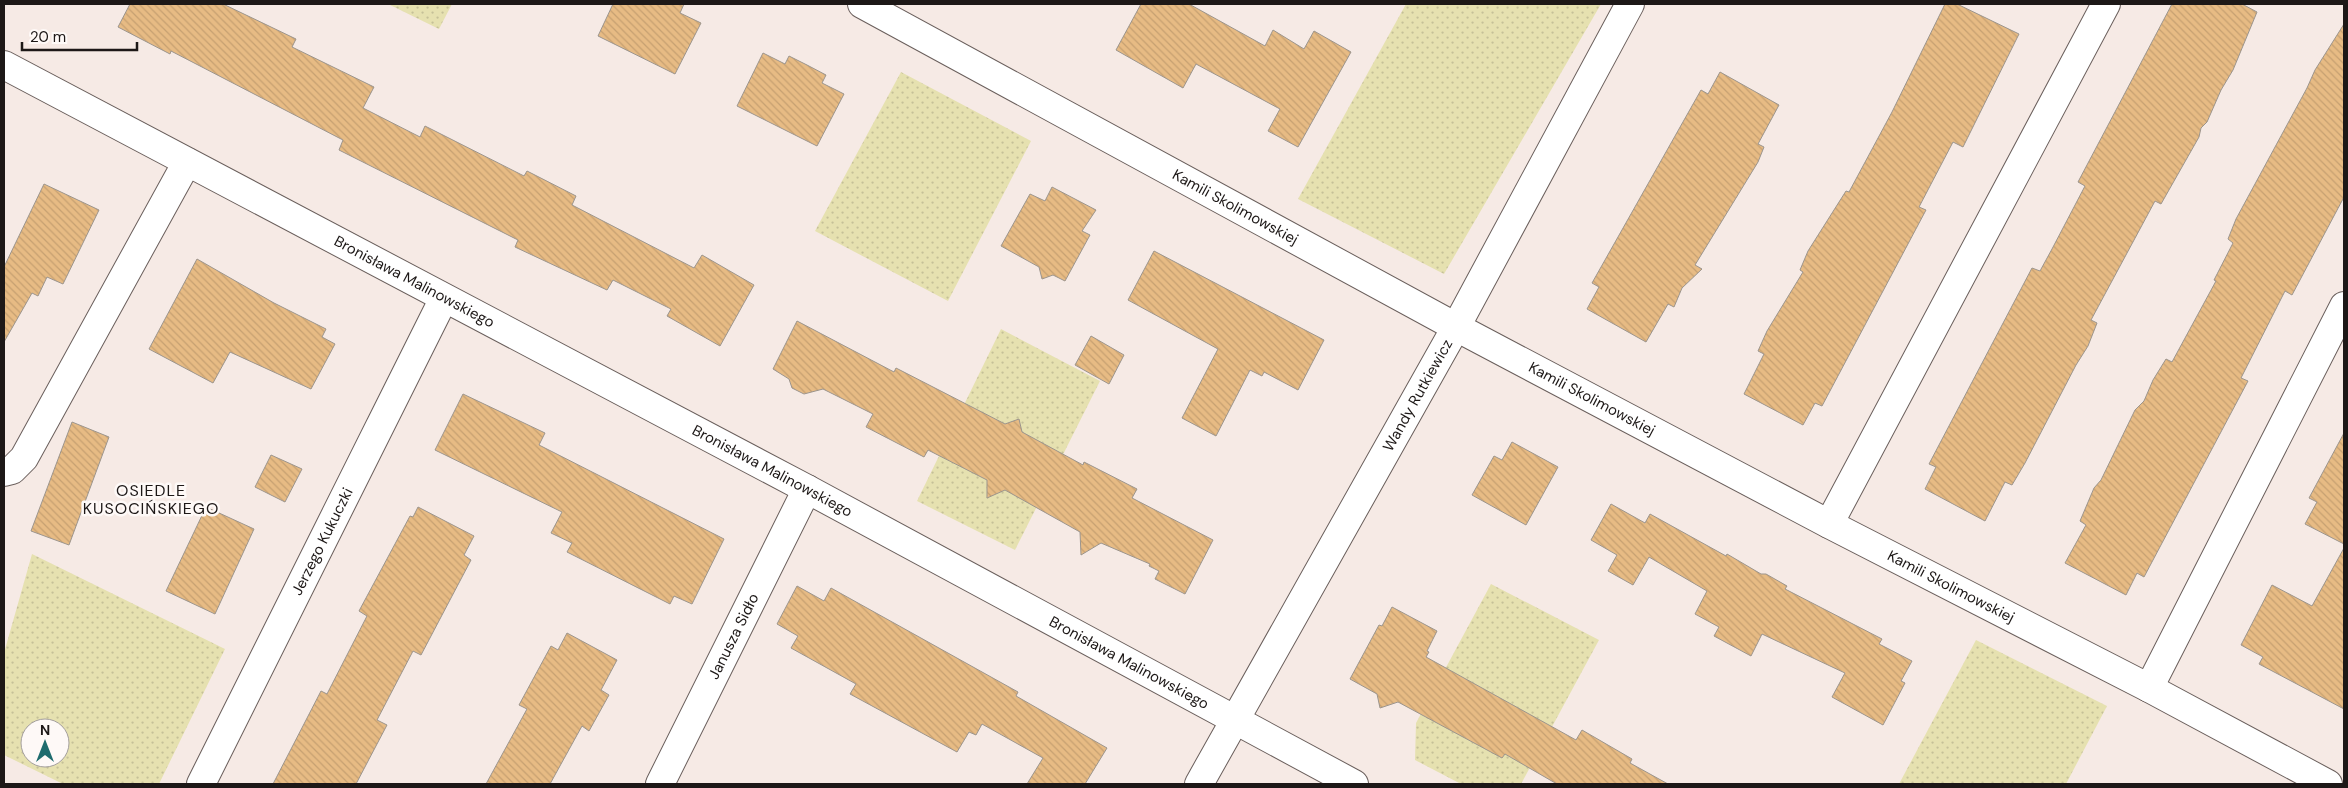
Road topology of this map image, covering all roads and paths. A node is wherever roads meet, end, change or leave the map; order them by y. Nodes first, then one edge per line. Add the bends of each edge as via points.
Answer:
1 (862, 4) edge
2 (1630, 4) edge
3 (2106, 4) edge
4 (4, 65) edge
5 (187, 162) junction
6 (444, 298) junction
7 (2344, 306) edge
8 (1456, 327) junction
9 (4, 472) edge
10 (807, 489) junction
11 (1829, 524) junction
12 (2149, 688) junction
13 (1235, 721) junction
14 (201, 784) edge
15 (660, 784) edge
16 (1199, 784) edge
17 (1354, 784) edge
18 (2328, 784) edge

1 - 8 street, Kamili Skolimowskiej
2 - 8 street, Wandy Rutkiewicz
3 - 11 street
4 - 5 street, Bronisława Malinowskiego
5 - 6 street, Bronisława Malinowskiego
5 - 9 street via 24,458 12,470
6 - 10 street, Bronisława Malinowskiego
6 - 14 street, Jerzego Kukuczki
7 - 12 street
8 - 11 street, Kamili Skolimowskiej
8 - 13 street, Wandy Rutkiewicz
10 - 13 street, Bronisława Malinowskiego
10 - 15 street, Janusza Sidło
11 - 12 street, Kamili Skolimowskiej
12 - 18 street, Kamili Skolimowskiej
13 - 16 street, Wandy Rutkiewicz
13 - 17 street, Bronisława Malinowskiego

